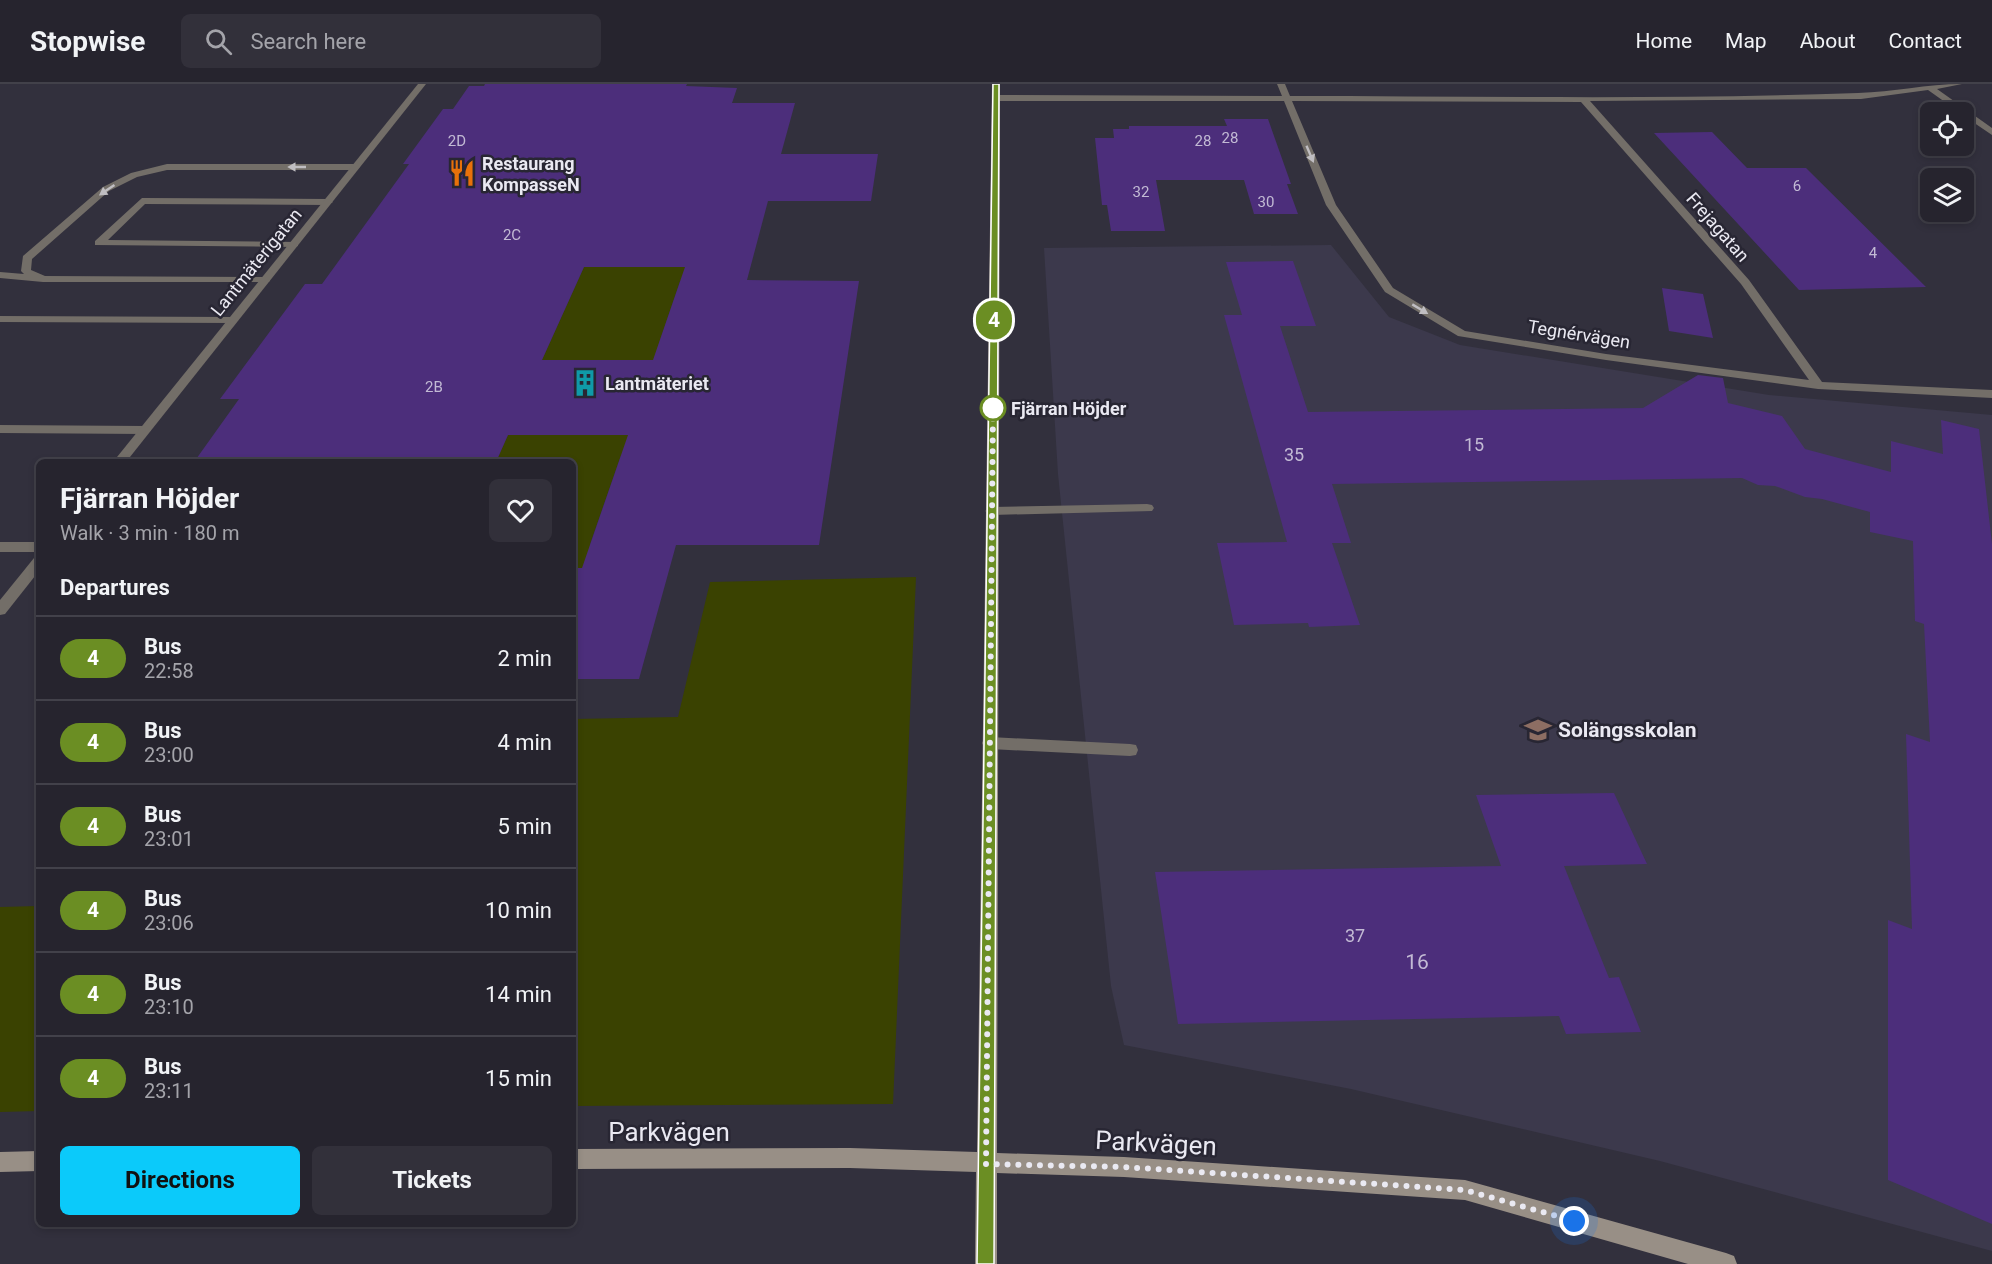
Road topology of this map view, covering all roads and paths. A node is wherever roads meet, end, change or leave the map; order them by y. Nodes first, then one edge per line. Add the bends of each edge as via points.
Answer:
1 (422, 84) edge
2 (1281, 84) edge
3 (1958, 84) edge
4 (1931, 89) junction
5 (996, 91) edge
6 (1583, 99) junction
7 (1287, 100) junction
8 (1992, 132) edge
9 (355, 167) junction
10 (328, 202) junction
11 (294, 244) junction
12 (0, 275) edge
13 (43, 279) junction
14 (265, 280) junction
15 (0, 319) edge
16 (232, 320) junction
17 (1818, 385) junction
18 (1992, 394) edge
19 (0, 429) edge
20 (145, 430) junction
21 (121, 459) edge
22 (1147, 508) dead end
23 (992, 511) junction
24 (0, 547) edge
25 (36, 547) edge
26 (36, 565) edge
27 (0, 610) edge
28 (990, 743) junction
29 (1130, 750) dead end
30 (576, 1159) edge
31 (36, 1161) edge
32 (0, 1162) edge
33 (986, 1164) junction
34 (986, 1264) edge
35 (1726, 1264) edge

1 - 9 street, Lantmäterigatan
2 - 7 street, Tegnérvägen
3 - 4 street
4 - 6 street via 1861,96
4 - 8 street
5 - 7 street
5 - 23 street
6 - 7 street
6 - 17 street, Frejagatan via 1744,282
7 -> 17 street, Tegnérvägen via 1331,205 1389,290 1462,334
9 - 10 street, Lantmäterigatan
9 -> 13 street via 167,168 134,175 106,189 27,258 26,270
10 - 11 street, Lantmäterigatan
10 - 11 street via 142,201 99,243
11 - 14 street, Lantmäterigatan
12 - 13 street
13 - 14 street
14 - 16 street, Lantmäterigatan
15 - 16 street
16 - 20 street, Lantmäterigatan
17 - 18 street, Tegnérvägen
19 - 20 street
20 - 21 street, Lantmäterigatan
22 - 23 street
23 - 28 street
24 - 25 street
26 - 27 street
28 - 29 street
28 - 33 street
30 - 33 street, Parkvägen via 850,1158
31 - 32 street
33 - 34 street
33 - 35 street, Parkvägen via 1124,1167 1465,1190

